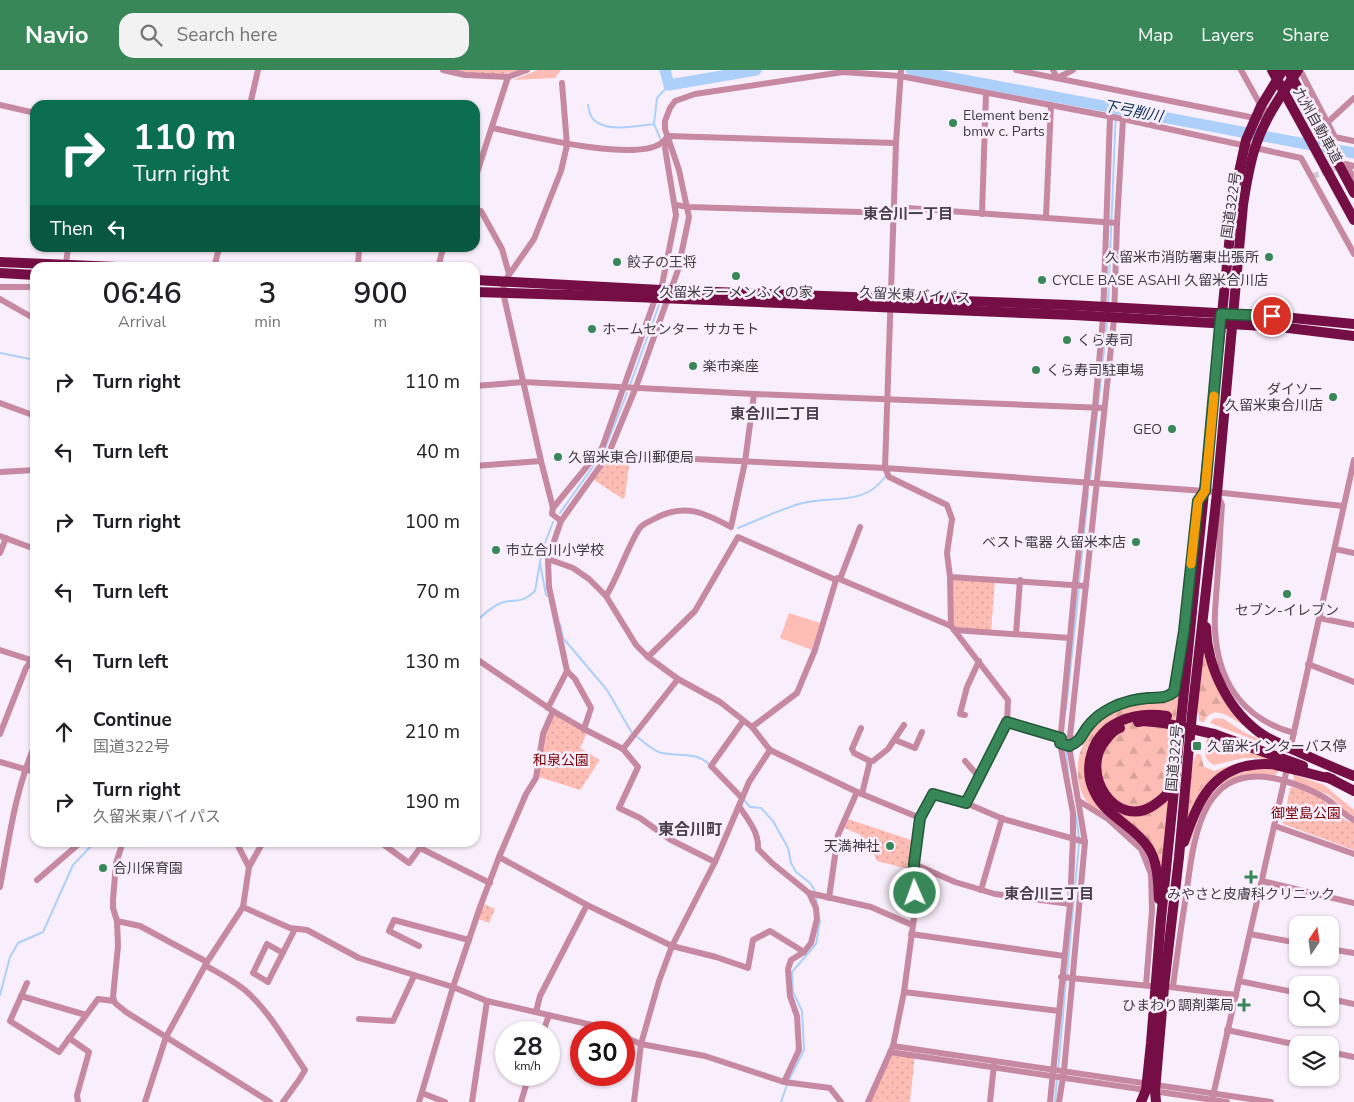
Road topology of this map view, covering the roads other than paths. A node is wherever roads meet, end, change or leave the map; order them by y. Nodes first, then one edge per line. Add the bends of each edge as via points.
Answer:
1 (258, 70) edge
2 (443, 70) edge
3 (527, 70) edge
4 (1016, 70) edge
5 (1053, 70) edge
6 (1073, 70) edge
7 (1241, 70) edge
8 (1272, 70) edge
9 (1283, 70) edge
10 (1288, 70) edge
11 (1299, 70) edge
12 (900, 72) edge
13 (508, 78) junction
14 (1057, 78) junction
15 (562, 83) dead end
16 (986, 92) junction
17 (1354, 98) edge
18 (251, 100) edge
19 (0, 105) edge
20 (1051, 105) junction
21 (1260, 106) junction
22 (30, 112) edge
23 (1270, 114) junction
24 (1110, 117) junction
25 (1123, 119) junction
26 (1257, 122) junction
27 (1328, 122) junction
28 (492, 128) junction
29 (668, 136) junction
30 (1354, 141) edge
31 (896, 143) junction
32 (1244, 143) junction
33 (567, 145) junction
34 (1256, 145) junction
35 (480, 164) edge
36 (1354, 166) edge
37 (1354, 179) edge
38 (1354, 193) edge
39 (676, 205) junction
40 (688, 207) junction
41 (480, 211) edge
42 (894, 212) junction
43 (982, 214) junction
44 (1046, 217) junction
45 (1354, 220) edge
46 (1106, 222) junction
47 (1117, 223) junction
48 (1354, 254) edge
49 (0, 262) edge
50 (30, 263) edge
51 (0, 274) edge
52 (30, 275) edge
53 (480, 280) edge
54 (505, 283) junction
55 (0, 287) edge
56 (30, 287) edge
57 (480, 290) edge
58 (663, 294) junction
59 (0, 299) edge
60 (891, 303) junction
61 (1108, 313) junction
62 (30, 316) edge
63 (1221, 319) junction
64 (1233, 319) junction
65 (1354, 324) edge
66 (1354, 336) edge
67 (524, 382) junction
68 (480, 386) edge
69 (636, 387) junction
70 (625, 388) junction
71 (754, 394) junction
72 (886, 399) junction
73 (0, 403) edge
74 (1095, 407) junction
75 (1104, 408) junction
76 (30, 414) edge
77 (608, 455) junction
78 (1354, 460) edge
79 (541, 461) junction
80 (745, 462) junction
81 (480, 466) edge
82 (884, 468) junction
83 (30, 470) edge
84 (0, 472) edge
85 (1086, 482) junction
86 (1095, 484) junction
87 (1205, 491) junction
88 (1217, 493) junction
89 (1343, 506) junction
90 (553, 508) junction
91 (561, 521) junction
92 (731, 527) junction
93 (860, 527) dead end
94 (3, 537) edge
95 (738, 537) junction
96 (30, 546) edge
97 (1335, 548) junction
98 (0, 553) edge
99 (1354, 553) edge
100 (548, 559) junction
101 (950, 577) junction
102 (838, 580) junction
103 (1020, 580) junction
104 (1075, 584) junction
105 (1086, 586) junction
106 (606, 596) junction
107 (1206, 598) junction
108 (1319, 618) junction
109 (1354, 625) edge
110 (953, 628) junction
111 (1016, 634) junction
112 (1070, 638) junction
113 (0, 650) edge
114 (30, 656) edge
115 (648, 657) junction
116 (480, 661) edge
117 (979, 661) junction
118 (30, 662) edge
119 (1308, 664) junction
120 (567, 671) junction
121 (678, 679) junction
122 (1354, 682) edge
123 (551, 710) junction
124 (965, 716) dead end
125 (1166, 719) junction
126 (743, 721) junction
127 (1007, 722) junction
128 (904, 725) dead end
129 (752, 727) junction
130 (861, 728) dead end
131 (584, 729) junction
132 (1215, 731) junction
133 (922, 732) dead end
134 (1294, 733) junction
135 (0, 734) edge
136 (895, 740) junction
137 (1061, 741) junction
138 (1292, 741) dead end
139 (1069, 746) junction
140 (623, 748) junction
141 (770, 750) junction
142 (30, 758) edge
143 (1178, 758) junction
144 (870, 761) junction
145 (965, 761) dead end
146 (0, 762) edge
147 (26, 769) junction
148 (1337, 769) junction
149 (30, 770) edge
150 (1286, 773) dead end
151 (1354, 776) edge
152 (979, 777) junction
153 (1332, 779) junction
154 (1285, 781) junction
155 (1354, 791) edge
156 (859, 793) junction
157 (742, 798) junction
158 (1079, 801) junction
159 (966, 803) junction
160 (739, 806) junction
161 (920, 818) junction
162 (1002, 818) junction
163 (1354, 820) edge
164 (1275, 826) junction
165 (1073, 839) junction
166 (1085, 842) junction
167 (75, 847) edge
168 (121, 847) edge
169 (239, 847) edge
170 (260, 847) edge
171 (387, 847) edge
172 (1354, 854) edge
173 (499, 857) junction
174 (1179, 857) junction
175 (714, 862) junction
176 (914, 864) junction
177 (249, 867) junction
178 (37, 880) dead end
179 (1262, 881) junction
180 (490, 883) junction
181 (0, 888) edge
182 (981, 890) junction
183 (809, 893) junction
184 (829, 898) junction
185 (1354, 903) edge
186 (1070, 904) junction
187 (587, 905) junction
188 (243, 907) junction
189 (1161, 920) junction
190 (117, 921) junction
191 (912, 924) junction
192 (295, 929) junction
193 (911, 934) junction
194 (1250, 934) junction
195 (469, 940) junction
196 (1289, 941) edge
197 (419, 946) dead end
198 (672, 946) junction
199 (1339, 950) edge
200 (804, 952) junction
201 (283, 953) junction
202 (1354, 953) edge
203 (1064, 956) junction
204 (207, 964) junction
205 (414, 976) junction
206 (1062, 977) junction
207 (1072, 978) junction
208 (1239, 981) junction
209 (26, 983) dead end
210 (1160, 986) junction
211 (453, 987) junction
212 (1289, 991) edge
213 (904, 992) junction
214 (1236, 995) junction
215 (21, 996) junction
216 (487, 1000) junction
217 (114, 1001) junction
218 (1339, 1001) edge
219 (1354, 1004) edge
220 (1059, 1011) junction
221 (536, 1012) junction
222 (86, 1015) junction
223 (549, 1015) junction
224 (359, 1019) dead end
225 (547, 1021) edge
226 (575, 1021) edge
227 (1227, 1030) junction
228 (166, 1037) junction
229 (69, 1038) junction
230 (635, 1041) edge
231 (1289, 1043) edge
232 (641, 1044) junction
233 (892, 1049) junction
234 (1339, 1054) edge
235 (1354, 1057) edge
236 (994, 1065) junction
237 (1053, 1073) junction
238 (1062, 1074) junction
239 (784, 1082) junction
240 (526, 1086) edge
241 (1151, 1088) junction
242 (422, 1094) junction
243 (1212, 1098) edge
244 (78, 1102) edge
245 (146, 1102) edge
246 (270, 1102) edge
247 (283, 1102) edge
248 (419, 1102) edge
249 (445, 1102) edge
250 (472, 1102) edge
251 (521, 1102) edge
252 (634, 1102) edge
253 (841, 1102) edge
254 (868, 1102) edge
255 (990, 1102) edge
256 (1050, 1102) edge
257 (1059, 1102) edge
258 (1141, 1102) edge
259 (1156, 1102) edge
260 (1227, 1102) edge
261 (1271, 1102) edge

1 - 18 street
2 - 13 street
3 - 13 street
4 - 14 street
5 - 14 street
6 - 14 street
7 - 21 street
8 - 45 highway, 九州自動車道, bridge
9 - 21 highway, 国道322号
10 - 38 highway, 九州自動車道, bridge
11 - 23 highway, 国道322号
11 - 27 street
12 - 16 street
12 - 29 street via 843,72 685,96 670,108 665,122
12 - 31 street
13 - 28 street
14 - 26 street
15 - 33 street
16 - 20 street
16 - 43 street
17 - 27 street
19 - 22 street
20 - 24 street
20 - 44 street
21 - 23 street
21 - 26 highway, 国道322号
23 - 26 highway, 国道322号
24 - 25 street
24 - 46 street
25 - 32 street
25 - 47 street
26 - 32 highway, 国道322号
26 - 34 highway, 国道322号
27 - 30 street via 1335,137
28 - 33 street
28 - 35 street
29 - 31 street
29 - 33 street via 661,143 641,149
29 - 39 street via 665,148
29 - 40 street
31 - 42 street
32 - 34 street
32 - 63 highway, 国道322号 via 1234,195
33 - 54 street via 561,171 534,239
34 - 48 street via 1301,158
34 - 64 highway, 国道322号 via 1242,205
36 - 37 street via 1346,164
39 - 40 street
39 - 58 street
40 - 42 street
40 - 58 street via 689,217 678,270
41 - 54 street via 502,249
42 - 43 street via 907,208
42 - 60 street
43 - 44 street
44 - 46 street
46 - 47 street
46 - 61 street
47 - 61 street
49 - 50 highway
51 - 52 highway
53 - 54 highway, 久留米東バイパス
54 - 57 highway, 久留米東バイパス
54 - 58 highway, 久留米東バイパス
54 - 67 street
55 - 56 street
58 - 60 highway, 久留米東バイパス
58 - 69 street
58 - 70 street
59 - 62 street
60 - 61 highway, 久留米東バイパス
60 - 72 street
61 - 63 highway, 久留米東バイパス
61 - 74 street
61 - 75 street
63 - 64 highway, 久留米東バイパス
63 - 87 highway, 国道322号
64 - 65 highway, 久留米東バイパス
64 - 66 highway, 久留米東バイパス
64 - 88 highway, 国道322号
67 - 68 street
67 - 70 street
67 - 79 street
69 - 70 street
69 - 71 street
69 - 77 street
70 - 90 street via 602,448
71 - 72 street
71 - 80 street
72 - 74 street
72 - 82 street
73 - 76 street
74 - 75 street
74 - 85 street
75 - 86 street
77 - 80 street
77 - 91 street
78 - 89 street
79 - 81 street
79 - 90 street
80 - 82 street
80 - 92 street
82 - 85 street
82 - 101 street via 889,477 947,505 952,519 947,552
83 - 84 street
85 - 86 street
85 - 104 street
86 - 87 street
86 - 105 street
87 - 88 street
87 - 139 street via 1198,501 1174,692 1167,698 1134,700 1105,710 1089,725 1079,741
87 - 143 highway, 国道322号
88 - 89 street
88 - 107 highway, 国道322号
88 - 134 street via 1222,505 1215,629 1226,682 1251,713
89 - 97 street
90 - 91 street via 552,514
91 - 100 street
92 - 95 street
92 - 106 street via 690,509 660,516 640,527
93 - 102 street
94 - 96 street
94 - 98 street
95 - 102 street
95 - 115 street via 695,611
97 - 99 street
97 - 108 street
100 - 106 street via 573,568
100 - 120 street via 549,588
101 - 103 street
101 - 110 street
102 - 110 street
102 - 129 street via 797,693
103 - 104 street
103 - 111 street
104 - 105 street
104 - 112 street
105 - 139 street
106 - 115 street via 636,646
107 - 148 highway via 1206,632 1213,662 1220,685 1232,706 1263,735
107 - 174 highway, 国道322号
108 - 109 street
108 - 119 street
110 - 111 street
110 - 117 street
111 - 112 street
112 - 137 street
113 - 114 street
115 - 121 street
116 - 123 street
117 - 124 street via 967,687 960,714
117 - 127 street via 1008,700
118 - 135 street
119 - 122 street
119 - 134 street
120 - 123 street
120 - 131 street via 591,708
121 - 126 street via 720,702
121 - 140 street
123 - 131 street
123 - 173 street via 543,734 536,778
125 - 132 highway
125 - 143 highway via 1143,721 1114,730 1100,747 1095,770 1098,781 1112,803 1124,810 1147,810 1169,794
125 - 189 highway via 1154,714 1128,718 1103,731 1092,748 1088,768 1094,793 1102,804 1148,846 1153,856
126 - 129 street
126 - 157 street via 710,766
127 - 137 street
127 - 152 street
128 - 136 street
129 - 141 street
130 - 144 street via 852,752
131 - 140 street
132 - 148 highway
132 - 153 highway
133 - 136 street via 915,748
134 - 138 street
136 - 144 street
137 - 139 street
137 - 165 street via 1073,813
139 - 158 street
140 - 175 street via 638,767 619,808
141 - 156 street
141 - 157 street
142 - 147 street
143 - 189 highway, 国道322号
144 - 156 street
145 - 152 street
146 - 147 street
147 - 149 street
147 - 181 street via 13,816
148 - 151 highway
150 - 154 street
152 - 159 street
153 - 155 highway
153 - 174 highway via 1275,764 1238,768 1220,777 1206,791
154 - 163 street via 1319,794 1344,816
154 - 164 street
154 - 210 street via 1258,777 1238,780 1219,792 1206,809 1200,819
156 - 161 street
156 - 184 street via 838,835
157 - 160 street
158 - 166 street
158 - 210 street via 1108,819 1141,849 1151,874
159 - 161 street via 933,794
159 - 162 street
160 - 175 street
160 - 183 street via 754,828 758,849
161 - 176 street
162 - 165 street
162 - 182 street
164 - 172 street
164 - 179 street
165 - 166 street
165 - 186 street
166 - 207 street
167 - 178 street
168 - 190 street via 116,863 113,908
169 - 177 street
170 - 177 street
171 - 180 street via 409,862 420,848
173 - 180 street
173 - 187 street
174 - 210 highway, 国道322号
175 - 198 street
176 - 182 street
176 - 191 street via 916,903
177 - 188 street
179 - 185 street
179 - 194 street
180 - 195 street
182 - 186 street
183 - 184 street
183 - 200 street via 817,919 811,943
184 - 191 street via 871,907
186 - 203 street
187 - 198 street
187 - 221 street via 540,996
188 - 192 street
188 - 204 street
189 - 210 highway, 国道322号
190 - 204 street via 140,926
190 - 217 street
191 - 193 street
192 - 201 street
192 - 205 street via 307,930 359,958
193 - 203 street
193 - 213 street
194 - 196 street
194 - 208 street
195 - 197 street via 394,920 389,931
195 - 211 street
198 - 200 street via 748,968 753,940 770,930
198 - 232 street
199 - 202 street
200 - 239 street via 791,960 788,969 800,1050
201 - 201 street via 268,982 253,973 267,944
203 - 206 street
204 - 228 street
204 - 247 street via 246,992 305,1070
205 - 211 street
205 - 224 street via 393,1021
206 - 207 street
206 - 220 street
207 - 210 street
207 - 238 street
208 - 212 street
208 - 214 street
209 - 215 street
210 - 214 street
210 - 241 highway, 国道322号
211 - 216 street
211 - 242 street
213 - 220 street
213 - 233 street
214 - 227 street
215 - 222 street
215 - 229 street via 10,1021 59,1052
216 - 221 street
216 - 250 street
217 - 222 street via 98,999
217 - 228 street
218 - 219 street
220 - 237 street
221 - 223 street
222 - 229 street
223 - 225 street
223 - 226 street
227 - 231 street
227 - 243 street
228 - 245 street
228 - 246 street
229 - 244 street via 89,1052
230 - 232 street
232 - 239 street via 705,1056
232 - 252 street
233 - 236 street
233 - 254 street
234 - 235 street
236 - 237 street
236 - 255 street
237 - 238 street
237 - 256 street
238 - 241 street
238 - 257 street
239 - 253 street via 830,1088
240 - 251 street
241 - 243 street
241 - 258 highway, 国道322号
241 - 259 highway, 国道322号
242 - 248 street
242 - 249 street
243 - 260 street
243 - 261 street

